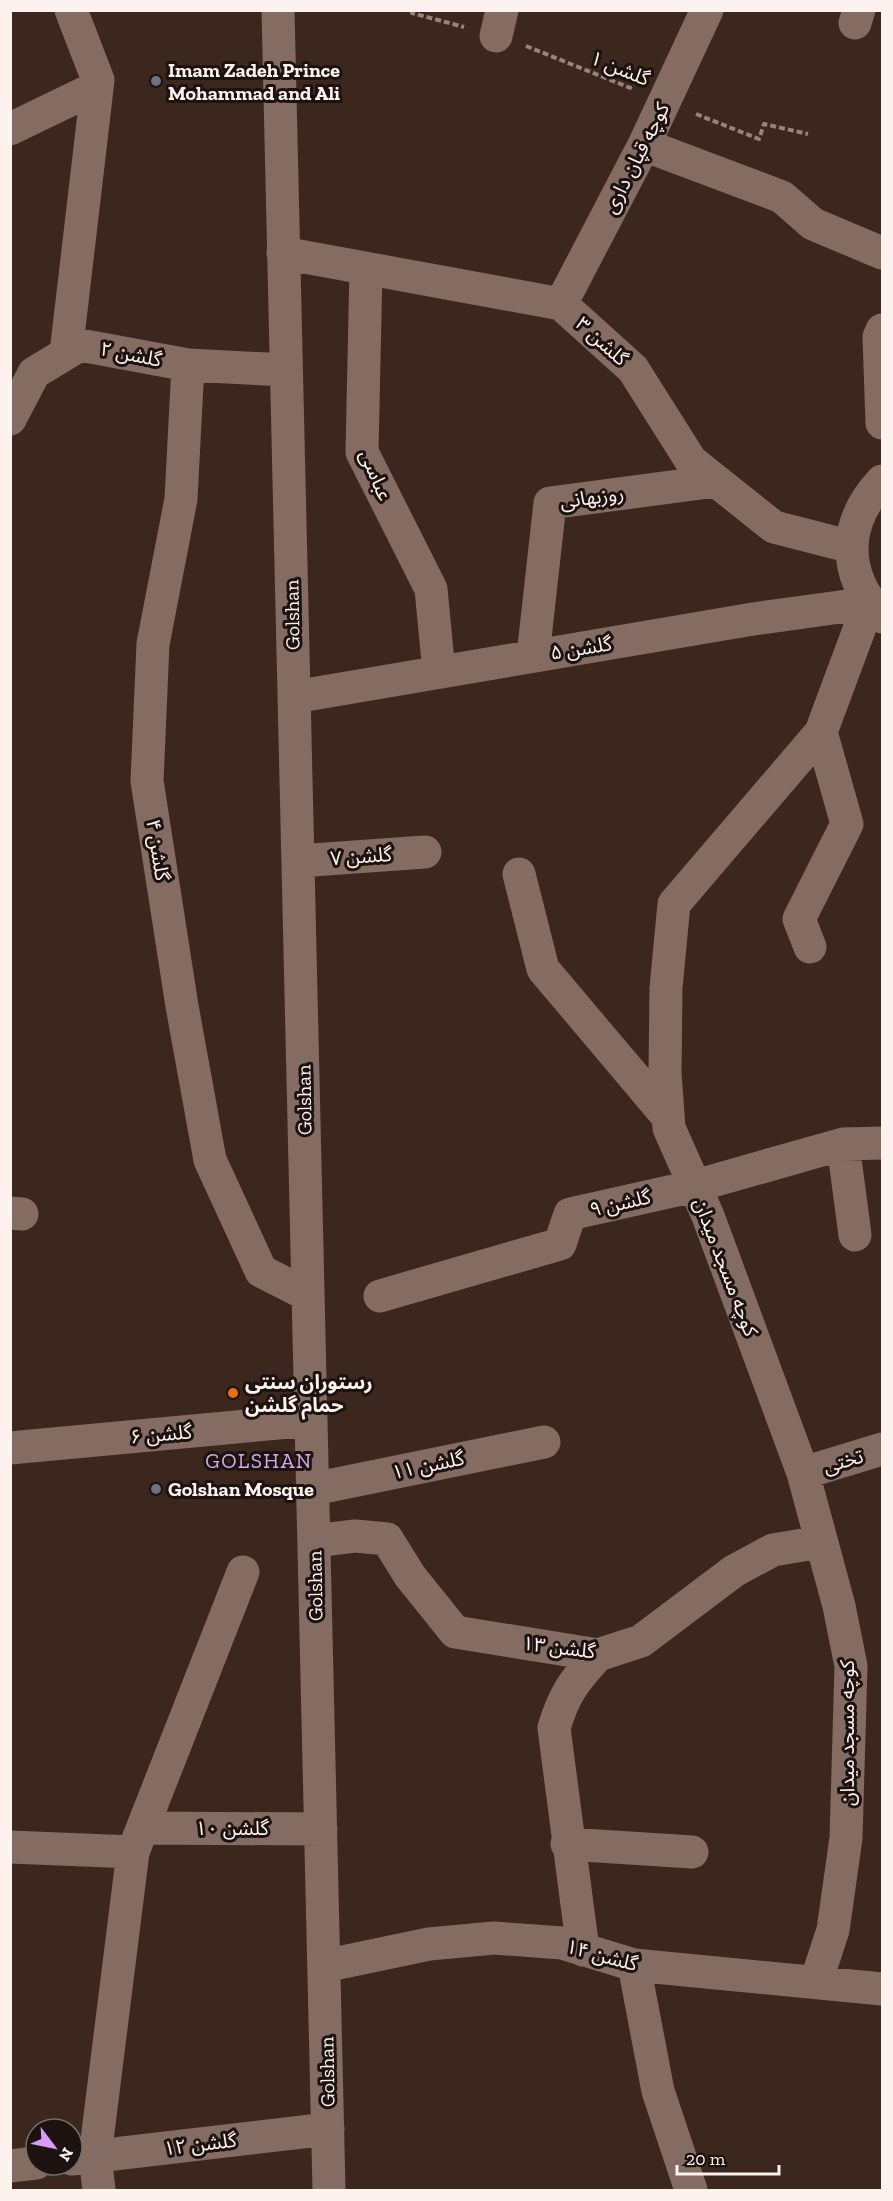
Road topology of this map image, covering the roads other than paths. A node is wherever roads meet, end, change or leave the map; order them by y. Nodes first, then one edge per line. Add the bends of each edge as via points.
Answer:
1 (278, 10) edge
2 (707, 10) edge
3 (71, 11) edge
4 (98, 87) junction
5 (10, 129) edge
6 (644, 145) junction
7 (283, 253) junction
8 (882, 253) edge
9 (366, 268) junction
10 (561, 304) junction
11 (882, 330) edge
12 (66, 353) junction
13 (188, 365) junction
14 (286, 370) junction
15 (10, 419) edge
16 (882, 423) edge
17 (716, 480) junction
18 (882, 481) edge
19 (852, 548) junction
20 (876, 610) edge
21 (533, 656) junction
22 (439, 672) junction
23 (294, 697) junction
24 (821, 732) junction
25 (425, 852) dead end
26 (298, 861) junction
27 (519, 874) dead end
28 (810, 946) dead end
29 (668, 1117) junction
30 (882, 1143) edge
31 (843, 1144) junction
32 (695, 1186) junction
33 (855, 1235) dead end
34 (308, 1294) junction
35 (380, 1296) dead end
36 (311, 1420) junction
37 (544, 1442) dead end
38 (10, 1448) edge
39 (882, 1449) edge
40 (803, 1473) junction
41 (313, 1489) junction
42 (314, 1541) junction
43 (821, 1542) junction
44 (243, 1572) dead end
45 (598, 1655) junction
46 (321, 1829) junction
47 (138, 1840) junction
48 (567, 1844) junction
49 (10, 1846) edge
50 (692, 1852) dead end
51 (583, 1950) junction
52 (634, 1965) junction
53 (324, 1966) junction
54 (816, 1982) junction
55 (882, 1989) edge
56 (328, 2129) junction
57 (84, 2157) edge
58 (99, 2190) edge
59 (329, 2190) edge
60 (691, 2190) edge

1 - 7 street, Golshan
2 - 6 street, کوچه قپان داری
3 - 4 street
4 - 5 street
4 - 12 street
6 - 8 street via 782,197 813,224
6 - 10 street, کوچه قپان داری
7 - 9 street, گلشن ۳
7 - 14 street, Golshan
9 - 10 street, گلشن ۳
9 - 22 street, عباسی via 362,452 430,589
10 - 17 street, گلشن ۳ via 633,369 691,460
11 - 16 street
12 - 13 street, گلشن ۲ via 80,345
12 - 15 street, گلشن ۲ via 34,373
13 - 14 street, گلشن ۲
13 - 34 street, گلشن ۴ via 181,499 153,644 147,781 210,1160 261,1271
14 - 23 street, Golshan
17 - 19 street, گلشن ۳ via 774,527
17 - 21 street, روزبهانی via 550,503
18 - 19 street via 861,510
19 - 20 street via 853,567
20 - 21 street, گلشن ۵
20 - 24 street, کوچه مسجد میدان
21 - 22 street, گلشن ۵
22 - 23 street, گلشن ۵
23 - 26 street, Golshan
24 - 28 street via 847,824 799,919
24 - 29 street, کوچه مسجد میدان via 674,904 666,987
25 - 26 street, گلشن ۷
26 - 34 street, Golshan
27 - 29 street via 543,969
29 - 32 street, کوچه مسجد میدان via 669,1128
30 - 31 street, گلشن ۹
31 - 32 street, گلشن ۹
31 - 33 street
32 - 35 street, گلشن ۹ via 570,1214 561,1244
32 - 40 street, کوچه مسجد میدان
34 - 36 street, Golshan
36 - 38 street, گلشن ۶
36 - 41 street, Golshan
37 - 41 street, گلشن ۱۱
39 - 40 street, تختی
40 - 43 street, کوچه مسجد میدان
41 - 42 street, Golshan
42 - 45 street, گلشن ۱۳ via 355,1536 387,1539 410,1576 455,1632
42 - 46 street, Golshan
43 - 45 street, گلشن ۱۳ via 773,1551 734,1571 641,1641
43 - 54 street, کوچه مسجد میدان via 840,1606 851,1666 846,1838 833,1930
44 - 47 street
45 - 48 street via 562,1700 554,1728
46 - 47 street, گلشن ۱۰
46 - 53 street, Golshan
47 - 49 street, گلشن ۱۰
47 - 57 street
48 - 50 street
48 - 51 street
51 - 52 street, گلشن ۱۴
51 - 53 street, گلشن ۱۴ via 562,1943 494,1938 429,1944
52 - 54 street, گلشن ۱۴
52 - 60 street via 658,2091
53 - 56 street, Golshan
54 - 55 street, گلشن ۱۴
56 - 57 street, گلشن ۱۲
56 - 59 street, Golshan
57 - 58 street

